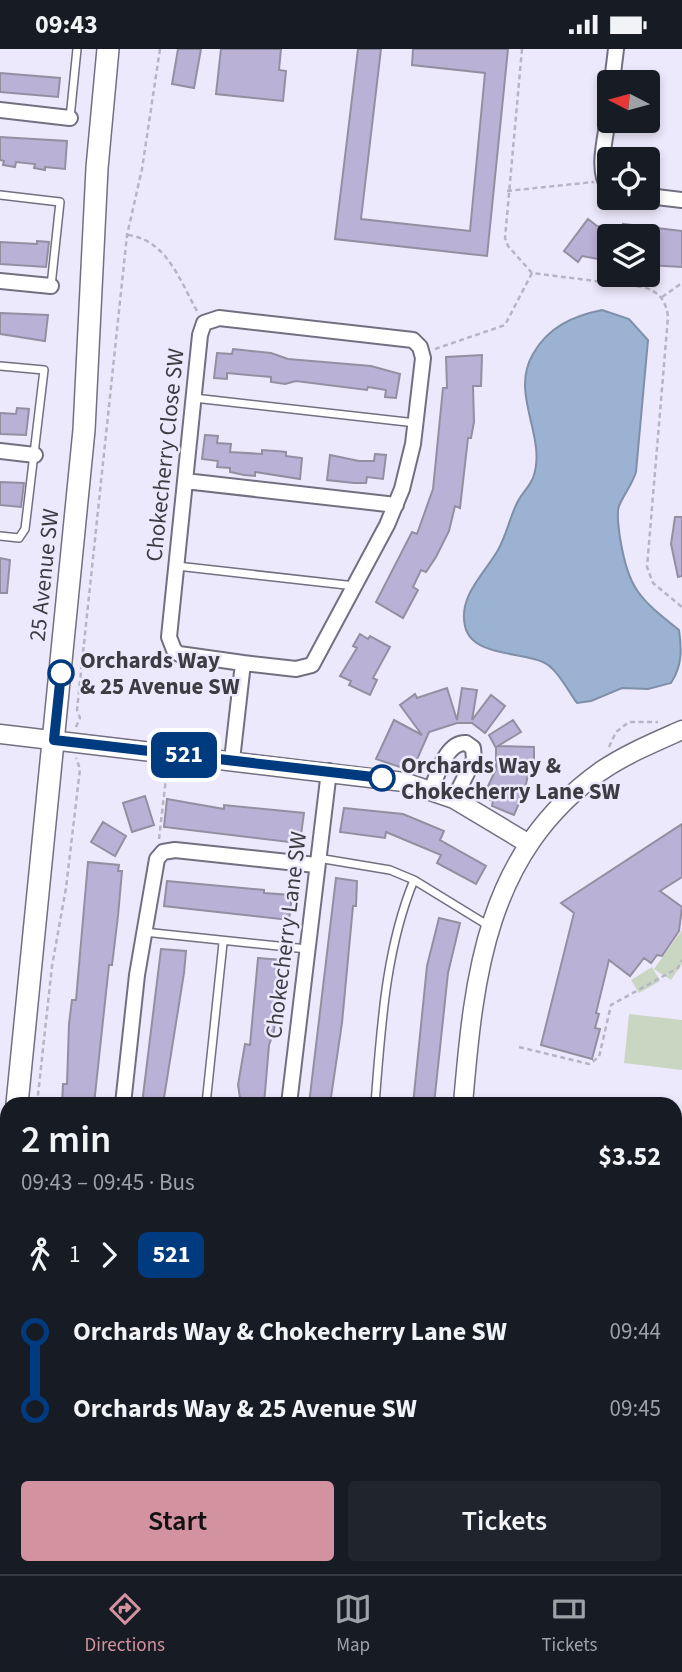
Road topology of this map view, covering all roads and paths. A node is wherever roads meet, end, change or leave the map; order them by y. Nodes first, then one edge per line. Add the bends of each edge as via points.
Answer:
1 (77, 49) edge
2 (108, 49) edge
3 (160, 49) edge
4 (522, 49) edge
5 (616, 49) edge
6 (613, 70) edge
7 (0, 110) edge
8 (70, 118) joint
9 (597, 185) edge
10 (507, 191) junction
11 (0, 195) edge
12 (660, 197) edge
13 (682, 200) edge
14 (127, 235) junction
15 (532, 274) junction
16 (0, 281) edge
17 (682, 283) edge
18 (51, 286) joint
19 (662, 297) junction
20 (204, 323) junction
21 (422, 353) junction
22 (0, 366) edge
23 (194, 398) junction
24 (416, 423) junction
25 (0, 451) edge
26 (35, 454) junction
27 (185, 481) junction
28 (396, 505) junction
29 (0, 536) edge
30 (176, 566) junction
31 (355, 586) junction
32 (682, 607) edge
33 (243, 663) junction
34 (658, 722) dead end
35 (76, 725) dead end
36 (682, 730) edge
37 (0, 734) edge
38 (54, 740) junction
39 (609, 747) dead end
40 (232, 760) junction
41 (76, 762) dead end
42 (167, 769) dead end
43 (329, 771) junction
44 (430, 790) junction
45 (454, 799) junction
46 (529, 844) junction
47 (157, 859) junction
48 (317, 862) junction
49 (414, 880) junction
50 (489, 926) junction
51 (144, 932) junction
52 (223, 943) junction
53 (307, 949) junction
54 (682, 960) edge
55 (680, 970) edge
56 (519, 1047) dead end
57 (18, 1097) edge
58 (38, 1097) edge
59 (123, 1097) edge
60 (207, 1097) edge
61 (290, 1097) edge
62 (376, 1097) edge
63 (464, 1097) edge

1 - 8 lane
2 - 38 main road, 25 Avenue SW via 84,430
3 - 14 path
4 - 10 path
5 - 6 street
7 - 8 street
9 - 10 path
10 - 15 path via 505,238
11 - 18 lane via 60,202
12 - 13 street
14 - 20 path via 140,236 162,250
14 - 35 path
15 - 19 path via 643,287
15 - 21 path via 505,325
16 - 18 street
17 - 19 path
19 - 32 path via 668,317 647,567 653,583
20 - 21 street, Chokecherry Close SW via 219,318 409,339
20 - 23 street, Chokecherry Close SW
21 - 24 street, Chokecherry Close SW
22 - 26 lane via 44,370
23 - 24 lane
23 - 27 street, Chokecherry Close SW
24 - 28 street, Chokecherry Close SW
25 - 26 street
26 - 29 lane via 21,537
27 - 28 street
27 - 30 street, Chokecherry Close SW
28 - 31 street, Chokecherry Close SW
30 - 31 lane
30 - 33 street, Chokecherry Close SW via 169,636 174,650
31 - 33 street, Chokecherry Close SW via 307,668
33 - 40 street
34 - 39 path via 629,722 616,732
36 - 46 street via 603,770 570,797
37 - 38 street
38 - 40 street
38 - 57 main road, 25 Avenue SW
40 - 43 street
41 - 58 path via 80,769
42 - 47 path
43 - 44 street
43 - 48 street, Chokecherry Lane SW
44 - 45 street
44 - 45 street via 451,748 466,743 473,748 474,759
45 - 46 street
46 - 50 street via 506,882
47 - 48 street via 163,852 175,850
47 - 51 street
48 - 49 lane via 390,870
48 - 53 street, Chokecherry Lane SW
49 - 50 lane
49 - 62 lane via 401,918 382,1014
50 - 63 street via 477,983
51 - 52 lane
51 - 59 street
52 - 53 lane
52 - 60 lane
53 - 61 street, Chokecherry Lane SW
54 - 55 path
55 - 56 path via 611,1005 599,1057 589,1064

